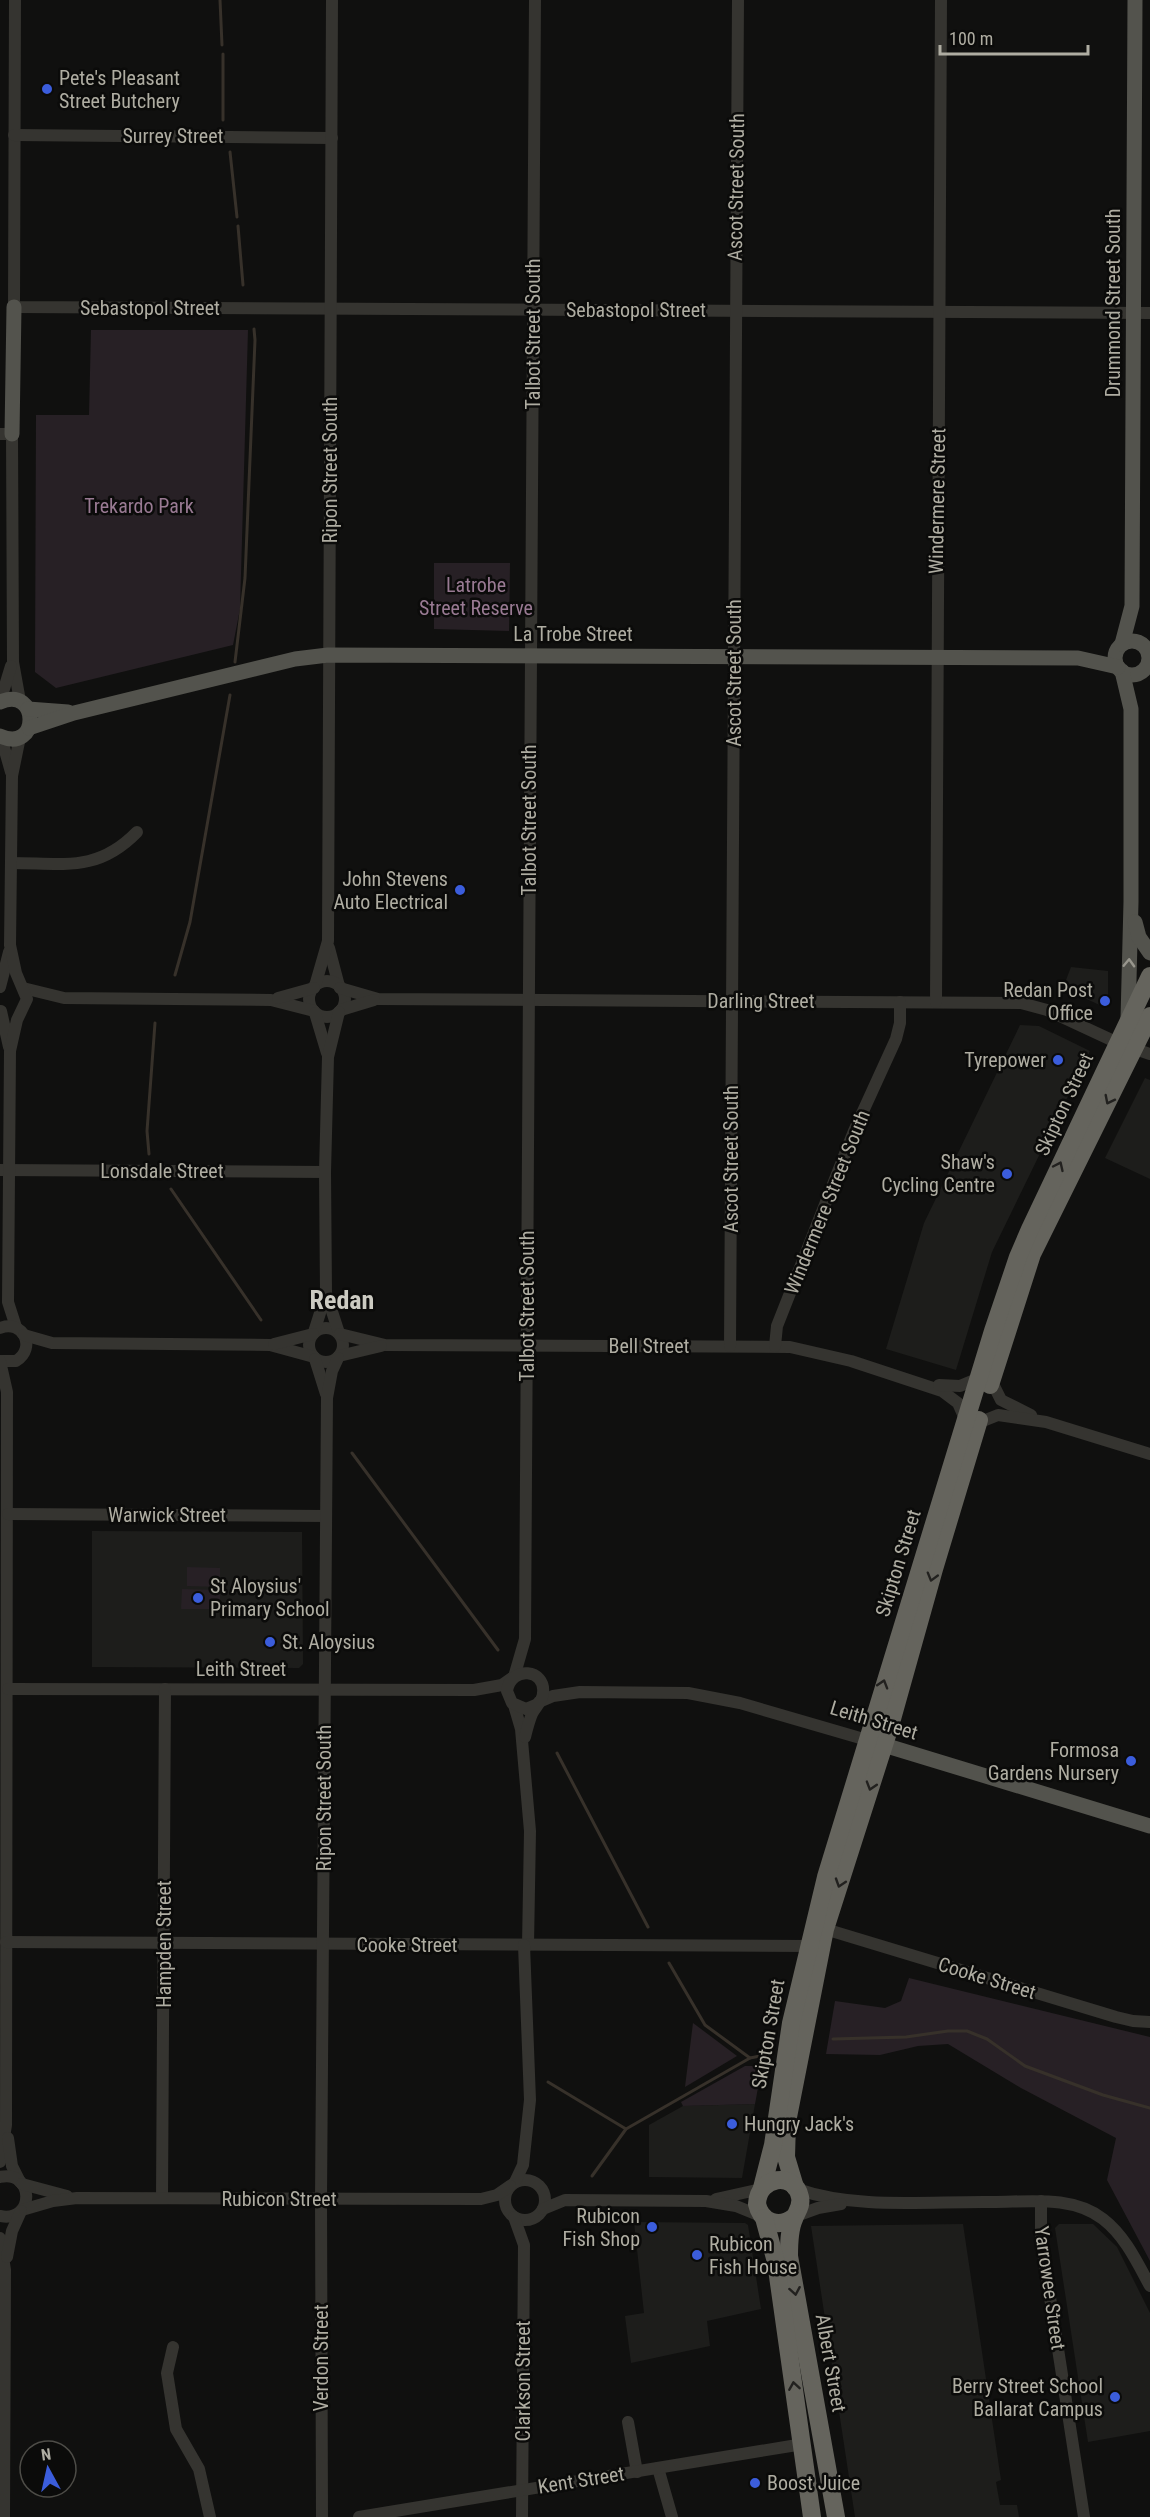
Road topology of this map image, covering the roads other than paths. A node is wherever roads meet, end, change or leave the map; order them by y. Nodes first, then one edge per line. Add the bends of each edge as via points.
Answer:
1 (15, 0) edge
2 (332, 0) edge
3 (535, 0) edge
4 (738, 0) edge
5 (940, 0) edge
6 (1135, 0) edge
7 (14, 135) junction
8 (332, 138) junction
9 (0, 293) edge
10 (14, 300) junction
11 (331, 309) junction
12 (533, 310) junction
13 (734, 310) junction
14 (939, 312) junction
15 (1134, 312) junction
16 (1150, 313) edge
17 (6, 434) edge
18 (1132, 606) junction
19 (1121, 646) junction
20 (1147, 647) edge
21 (328, 655) junction
22 (531, 655) junction
23 (734, 656) junction
24 (936, 657) junction
25 (1078, 658) junction
26 (13, 662) junction
27 (1147, 668) edge
28 (1120, 669) junction
29 (0, 702) edge
30 (24, 705) junction
31 (1131, 709) junction
32 (74, 713) junction
33 (25, 733) junction
34 (1, 736) edge
35 (12, 776) junction
36 (136, 832) dead end
37 (8, 860) edge
38 (1131, 902) junction
39 (328, 941) junction
40 (10, 945) junction
41 (1150, 953) edge
42 (1150, 976) edge
43 (0, 987) edge
44 (22, 987) junction
45 (315, 987) junction
46 (340, 987) junction
47 (64, 998) junction
48 (378, 999) junction
49 (271, 1000) junction
50 (529, 1000) junction
51 (732, 1001) junction
52 (896, 1002) junction
53 (936, 1002) junction
54 (0, 1010) edge
55 (22, 1010) junction
56 (340, 1011) junction
57 (315, 1012) junction
58 (1150, 1016) edge
59 (1128, 1022) junction
60 (1134, 1048) edge
61 (10, 1052) junction
62 (328, 1057) junction
63 (5, 1170) edge
64 (325, 1172) junction
65 (326, 1293) junction
66 (8, 1302) junction
67 (0, 1327) edge
68 (20, 1331) junction
69 (314, 1333) junction
70 (339, 1334) junction
71 (52, 1343) junction
72 (270, 1345) junction
73 (385, 1345) junction
74 (528, 1346) junction
75 (730, 1346) junction
76 (775, 1346) junction
77 (26, 1351) junction
78 (339, 1357) junction
79 (314, 1358) junction
80 (0, 1361) edge
81 (16, 1361) junction
82 (908, 1378) junction
83 (985, 1379) junction
84 (7, 1392) junction
85 (327, 1398) junction
86 (972, 1422) junction
87 (1046, 1422) junction
88 (1150, 1454) edge
89 (8, 1514) junction
90 (326, 1516) junction
91 (525, 1639) junction
92 (513, 1677) junction
93 (538, 1678) junction
94 (8, 1689) junction
95 (165, 1689) junction
96 (325, 1690) junction
97 (474, 1690) junction
98 (580, 1692) junction
99 (538, 1703) junction
100 (513, 1704) junction
101 (867, 1740) junction
102 (884, 1745) junction
103 (523, 1747) junction
104 (1150, 1826) edge
105 (825, 1929) junction
106 (6, 1942) junction
107 (164, 1943) junction
108 (324, 1944) junction
109 (526, 1945) junction
110 (808, 1946) junction
111 (1150, 2022) edge
112 (6, 2125) junction
113 (525, 2152) junction
114 (0, 2162) edge
115 (0, 2177) edge
116 (21, 2183) junction
117 (512, 2184) junction
118 (539, 2186) junction
119 (761, 2188) junction
120 (796, 2188) junction
121 (77, 2198) junction
122 (162, 2198) junction
123 (321, 2199) junction
124 (481, 2199) junction
125 (566, 2200) junction
126 (706, 2201) junction
127 (854, 2201) junction
128 (1041, 2201) junction
129 (21, 2211) junction
130 (539, 2213) junction
131 (510, 2214) junction
132 (0, 2216) edge
133 (795, 2216) junction
134 (764, 2218) junction
135 (0, 2238) edge
136 (524, 2245) junction
137 (4, 2270) junction
138 (1150, 2286) edge
139 (173, 2347) dead end
140 (628, 2422) dead end
141 (803, 2444) junction
142 (658, 2468) junction
143 (636, 2472) junction
144 (522, 2490) junction
145 (4, 2517) edge
146 (210, 2517) edge
147 (322, 2517) edge
148 (359, 2517) edge
149 (522, 2517) edge
150 (672, 2517) edge
151 (812, 2517) edge
152 (836, 2517) edge
153 (1084, 2517) edge

1 - 7 street
2 - 8 street, Ripon Street South
3 - 12 street, Talbot Street South
4 - 13 street, Ascot Street South
5 - 14 street, Windermere Street
6 - 15 main road, Drummond Street South
7 - 8 street, Surrey Street
7 - 10 street
8 - 11 street, Ripon Street South
9 - 10 street, Sebastopol Street
10 - 11 street, Sebastopol Street
10 - 17 main road
11 - 12 street, Sebastopol Street
11 - 21 street, Ripon Street South
12 - 13 street, Sebastopol Street
12 - 22 street, Talbot Street South
13 - 14 street, Sebastopol Street
13 - 23 street, Ascot Street South
14 - 15 street, Sebastopol Street
14 - 24 street, Windermere Street
15 - 16 street, Sebastopol Street
15 - 18 main road, Drummond Street South
17 - 26 street
18 - 19 main road, Drummond Street South
18 - 20 main road, Drummond Street South
19 - 20 main road via 1133,641
19 - 25 main road, La Trobe Street
19 - 28 main road via 1115,657
20 - 27 main road
21 - 22 main road, La Trobe Street
21 - 32 main road, La Trobe Street
21 - 39 street, Ripon Street South
22 - 23 main road, La Trobe Street
22 - 50 street, Talbot Street South
23 - 24 main road, La Trobe Street
23 - 51 street, Ascot Street South
24 - 25 main road, La Trobe Street
24 - 53 street, Windermere Street
25 - 28 main road, La Trobe Street
26 - 29 street
26 - 30 street
27 - 28 main road via 1133,675
27 - 31 main road
28 - 31 main road
29 - 30 main road, La Trobe Street via 13,699
30 - 32 main road, La Trobe Street
30 - 33 main road via 31,715
31 - 38 main road
32 - 33 main road, La Trobe Street
33 - 34 main road, La Trobe Street via 7,739
33 - 35 street
34 - 35 street
35 - 37 street
36 - 37 street via 118,851 92,862
37 - 40 street
38 - 41 main road via 1139,937
59 -> 38 main road
39 - 45 street, Ripon Street South
39 - 46 street, Ripon Street South
40 - 43 street
40 - 44 street
42 - 59 highway, Skipton Street
43 - 44 street via 10,983
44 - 47 street
44 - 55 street via 27,999
45 - 46 street via 327,982
45 - 49 street
45 - 57 street via 309,999
46 - 48 street, Darling Street
46 - 56 street via 345,998
47 - 49 street
47 - 55 street
48 - 50 street, Darling Street
48 - 56 street, Darling Street
49 - 57 street
50 - 51 street, Darling Street
50 - 74 street, Talbot Street South
51 - 52 street, Darling Street
51 - 75 street, Ascot Street South
52 - 53 street, Darling Street
52 - 76 street, Windermere Street South via 899,1030 854,1131 777,1326
53 - 60 street, Darling Street via 1030,1005
54 - 55 street via 11,1014
54 - 61 street
55 - 61 street
56 - 57 street via 327,1017
56 - 62 street
57 - 62 street
58 - 60 highway, Skipton Street
59 - 60 highway, Skipton Street
60 - 83 highway, Skipton Street via 1021,1249
61 - 63 street
62 - 64 street
63 - 64 street, Lonsdale Street
63 - 66 street
64 - 65 street
65 - 69 street
65 - 70 street
66 - 67 street
66 - 68 street
67 - 68 street
68 - 71 street
68 - 77 street
69 - 70 street via 327,1328
69 - 72 street
69 - 79 street via 309,1346
70 - 73 street, Bell Street
70 - 78 street via 344,1344
71 - 72 street
71 - 77 street
72 - 79 street
73 - 74 street, Bell Street
73 - 78 street, Bell Street
74 - 75 street, Bell Street
74 - 91 street, Talbot Street South
75 - 76 street, Bell Street
76 - 82 street, Bell Street via 810,1351
77 - 81 street
78 - 79 street via 327,1362
78 - 85 street, Ripon Street South
79 - 85 street, Ripon Street South
80 - 81 street
80 - 84 street
81 - 84 street
82 - 83 street, Bell Street via 953,1387
82 - 86 street, Bell Street via 952,1396
83 - 86 highway, Skipton Street
83 - 87 street via 1001,1400
84 - 89 street
85 - 90 street, Ripon Street South
86 - 87 street via 998,1415
101 -> 86 highway, Skipton Street
86 -> 102 highway, Skipton Street
87 - 88 street
89 - 90 street, Warwick Street
89 - 94 street
90 - 96 street, Ripon Street South
91 - 92 street, Talbot Street South
91 - 93 street, Talbot Street South via 532,1670
92 - 93 street via 524,1673
92 - 97 street, Leith Street via 502,1685
92 - 100 street via 507,1691
93 - 98 street, Leith Street
93 - 99 street via 543,1690
94 - 95 street, Leith Street
94 - 106 street
95 - 96 street, Leith Street
95 - 107 street, Hampden Street
96 - 97 street, Leith Street
96 - 108 street, Ripon Street South
97 - 100 street, Leith Street
98 - 99 street, Leith Street
98 - 101 street, Leith Street via 710,1696
99 - 100 street via 526,1709
99 - 103 street
100 - 103 street
101 - 102 main road, Leith Street
101 - 110 highway, Skipton Street
102 - 104 main road, Leith Street
102 -> 105 highway, Skipton Street
103 - 109 street via 531,1852
105 - 111 street, Cooke Street via 1116,2017
105 - 120 highway, Skipton Street via 787,2122 786,2157
106 - 107 street, Cooke Street
106 - 112 street
107 - 108 street, Cooke Street
107 - 122 street, Hampden Street
108 - 109 street, Cooke Street
108 - 123 street, Ripon Street South
109 - 110 street, Cooke Street
109 - 113 street via 524,2002 530,2087
110 - 119 highway, Skipton Street via 790,2023 773,2145
112 - 114 street
112 - 116 street via 12,2166
113 - 117 street via 523,2165
113 - 118 street
115 - 116 street, Rubicon Street via 11,2177
116 - 121 street, Rubicon Street
116 - 129 street via 27,2197
117 - 118 street via 525,2180
117 - 124 street, Rubicon Street via 498,2195
117 - 131 street via 504,2200
118 - 125 street
118 - 130 street via 545,2198
119 - 120 highway via 778,2180
119 - 126 street
119 - 134 highway via 757,2204
120 - 127 street via 820,2197
120 - 133 highway via 801,2200
121 - 122 street, Rubicon Street
121 - 129 street, Rubicon Street
122 - 123 street, Rubicon Street
123 - 124 street, Rubicon Street
123 - 147 street, Verdon Street
124 - 131 street, Rubicon Street
125 - 126 street
125 - 130 street
126 - 134 street via 736,2206
127 - 128 street
127 - 133 street
128 - 138 street via 1079,2206 1102,2218 1126,2243
128 - 153 street, Yarrowee Street via 1041,2239
129 - 132 street, Rubicon Street
129 - 137 street via 12,2231
130 - 131 street via 524,2220
130 - 136 street, Clarkson Street
131 - 136 street, Clarkson Street
133 - 134 highway via 782,2223
133 -> 152 highway, Albert Street via 789,2256
141 -> 134 highway, Albert Street via 776,2262
135 - 137 street
136 - 144 street, Clarkson Street
137 - 145 street
139 - 146 street via 167,2373 176,2428 199,2469
140 - 143 street
141 - 142 street, Kent Street
141 - 151 highway, Albert Street
142 - 143 street, Kent Street
142 - 150 street
143 - 144 street, Kent Street
144 - 148 street, Kent Street
144 - 149 street, Clarkson Street

